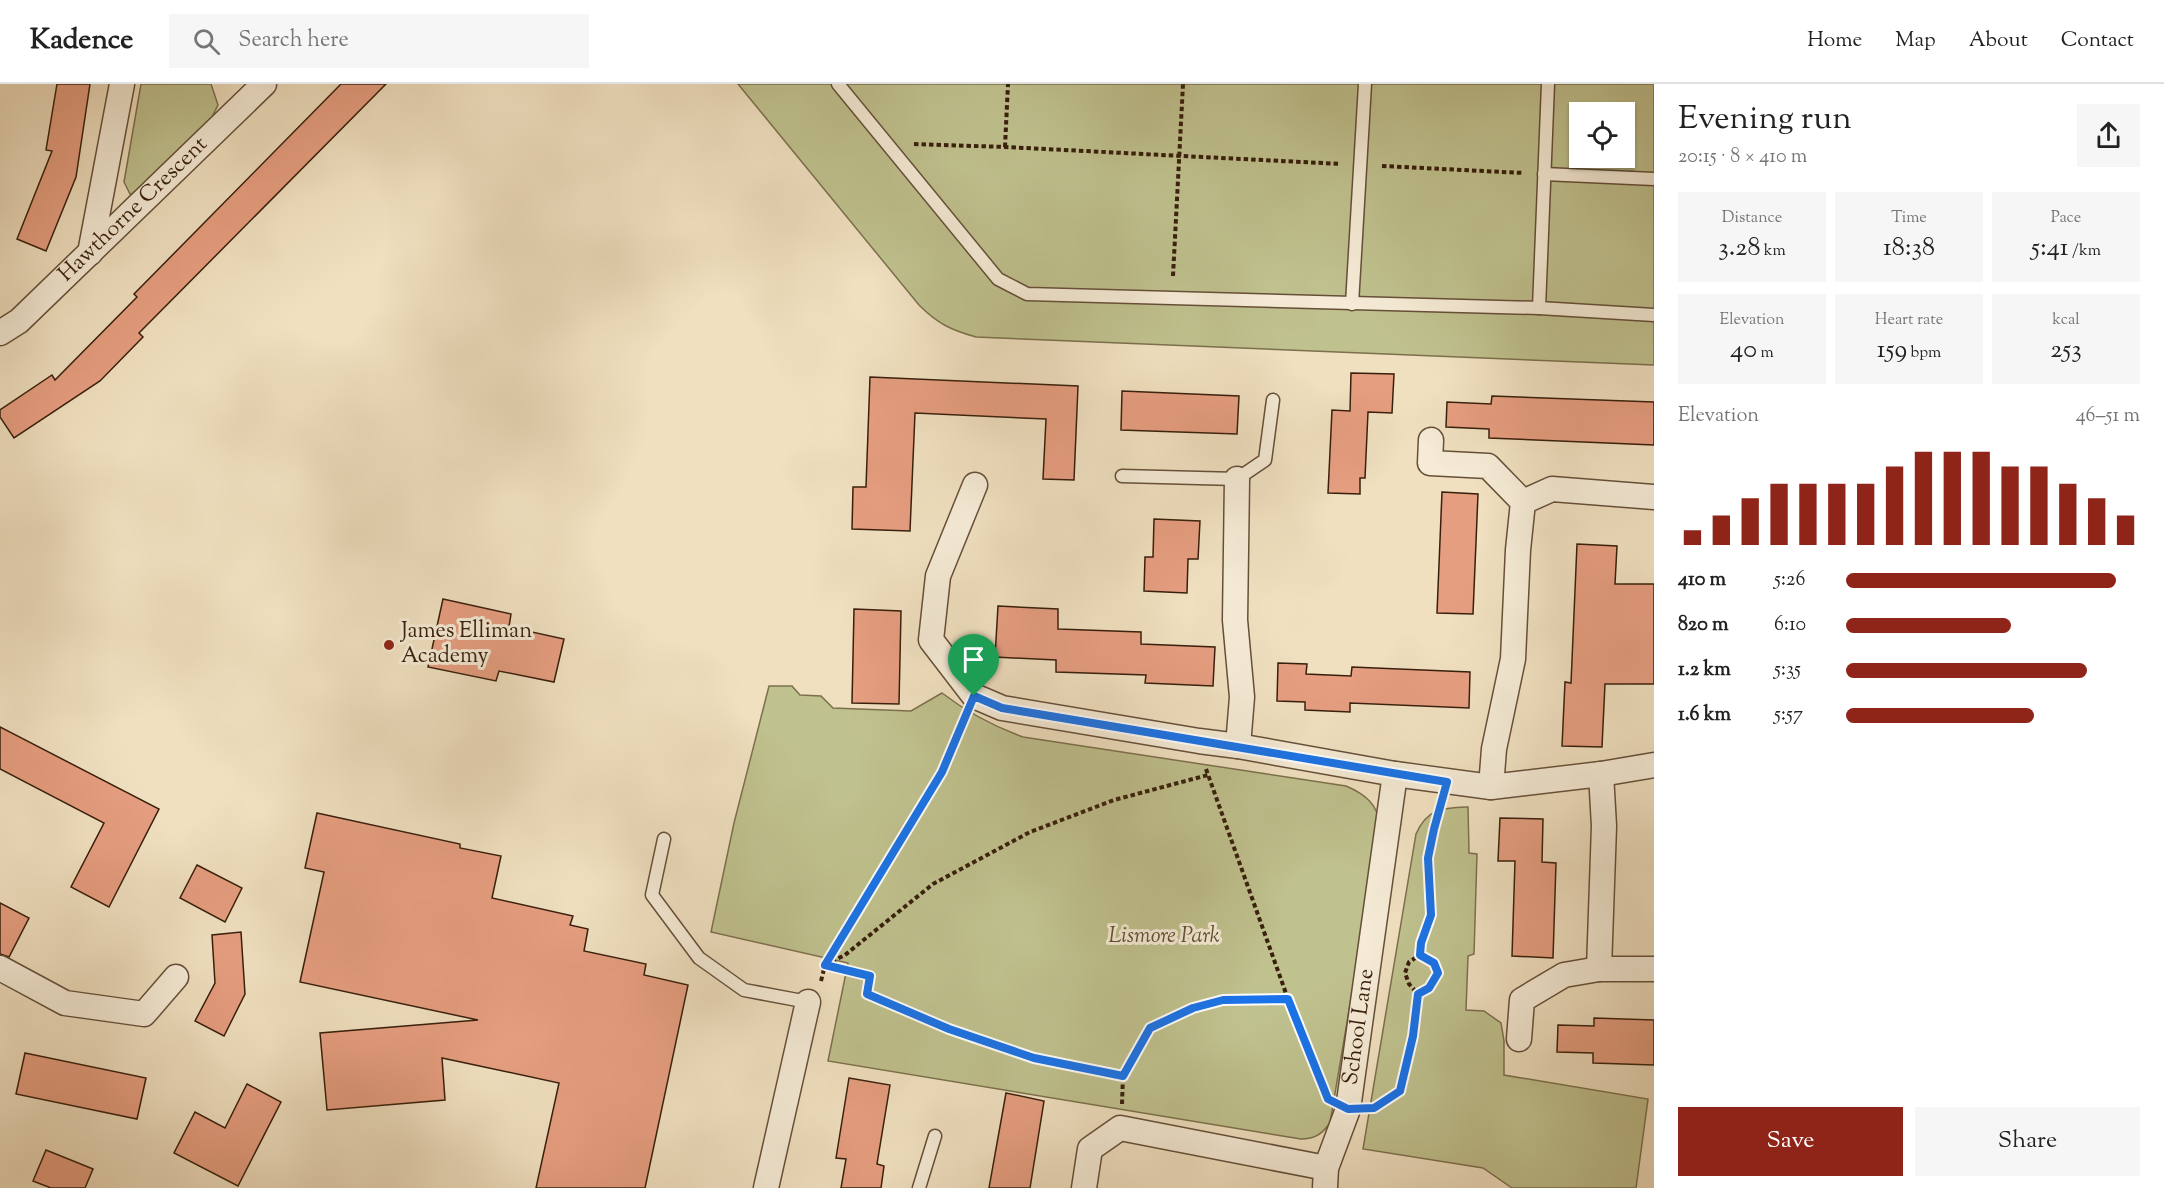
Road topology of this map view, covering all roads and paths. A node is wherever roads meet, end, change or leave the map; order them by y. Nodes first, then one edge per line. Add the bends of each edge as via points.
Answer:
1 (122, 84) edge
2 (838, 84) edge
3 (1008, 84) edge
4 (1183, 84) edge
5 (1365, 84) edge
6 (1548, 84) edge
7 (255, 86) edge
8 (890, 147) junction
9 (1005, 147) junction
10 (1180, 155) junction
11 (1359, 165) junction
12 (1544, 174) junction
13 (1654, 178) edge
14 (90, 253) junction
15 (1171, 298) junction
16 (1352, 303) junction
17 (1539, 309) junction
18 (1654, 315) edge
19 (0, 333) edge
20 (1272, 400) dead end
21 (1431, 440) dead end
22 (1122, 476) dead end
23 (1237, 479) junction
24 (975, 485) dead end
25 (1654, 497) edge
26 (1523, 502) junction
27 (974, 696) junction
28 (1199, 741) junction
29 (1238, 746) junction
30 (1654, 765) edge
31 (1395, 774) junction
32 (1601, 774) junction
33 (1208, 775) junction
34 (1447, 782) junction
35 (1491, 787) junction
36 (664, 839) dead end
37 (1420, 955) junction
38 (825, 965) junction
39 (0, 968) edge
40 (1599, 969) junction
41 (1654, 969) edge
42 (177, 977) dead end
43 (1418, 994) junction
44 (1288, 999) junction
45 (808, 1002) junction
46 (1520, 1039) dead end
47 (1123, 1076) junction
48 (1348, 1109) junction
49 (1120, 1128) junction
50 (935, 1136) dead end
51 (1326, 1178) edge
52 (766, 1188) edge
53 (919, 1188) edge
54 (1084, 1188) edge

1 - 14 street
2 - 8 lane
3 - 9 path
4 - 10 path
5 - 11 lane
6 - 12 lane
7 - 14 street, Hawthorne Crescent
8 - 9 path
8 - 15 lane via 998,279 1027,294
9 - 10 path
10 - 11 path
10 - 15 path
11 - 12 path
11 - 16 lane
12 - 13 lane
12 - 17 lane
14 - 19 street, Hawthorne Crescent via 19,321
15 - 16 lane
16 - 17 lane
17 - 18 lane
20 - 23 lane via 1265,460
21 - 26 street via 1430,463 1488,466
22 - 23 lane
23 - 29 street via 1235,620 1242,697
24 - 27 street via 938,576 931,640
25 - 26 street via 1552,489
26 - 35 street via 1513,659 1494,749
27 - 28 street via 1002,708
27 - 38 path via 942,772
28 - 29 street
28 - 33 path
29 - 31 street
30 - 32 street
31 - 34 street
31 - 48 street, School Lane
32 - 35 street
32 - 40 street via 1604,826
33 - 38 path via 1114,800 1030,832 933,884 845,955
33 - 44 path
34 - 35 street
34 - 37 path via 1428,858 1431,915
36 - 45 lane via 652,895 699,958 744,990
37 - 43 path via 1409,962 1405,973
37 - 43 path via 1434,963 1438,973 1429,988
38 - 45 path
38 - 47 path via 870,976 867,994 949,1029 1034,1058
39 - 42 street via 65,1003 144,1014
40 - 41 street
40 - 46 street via 1564,975 1522,1000
43 - 48 path via 1400,1091 1374,1108
44 - 47 path via 1223,1000 1167,1020 1150,1028
44 - 48 path via 1328,1099
45 - 52 street
47 - 49 path
48 - 51 street, School Lane
49 - 51 street, School Lane
49 - 54 street via 1090,1149
50 - 53 lane

